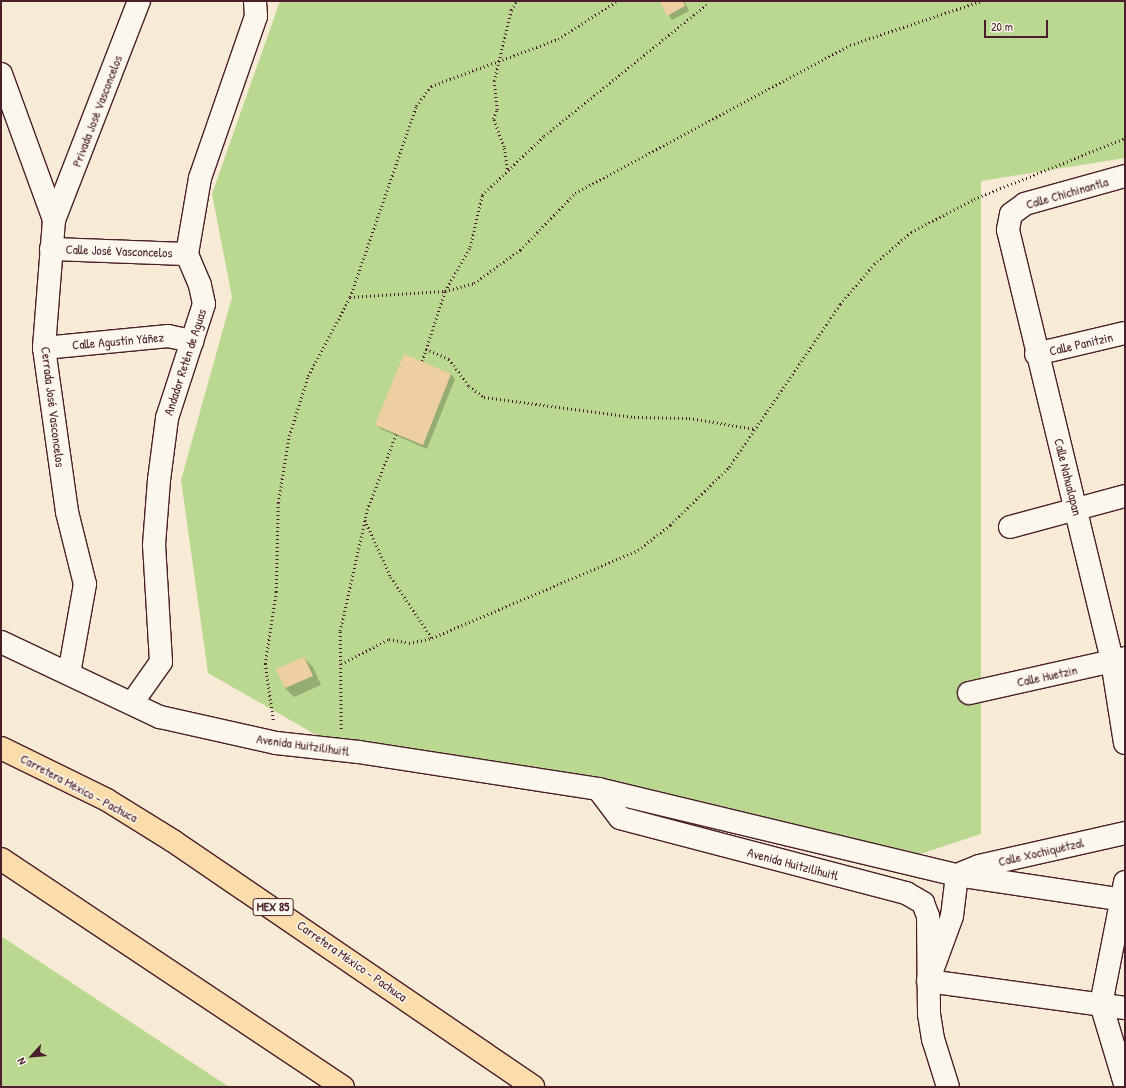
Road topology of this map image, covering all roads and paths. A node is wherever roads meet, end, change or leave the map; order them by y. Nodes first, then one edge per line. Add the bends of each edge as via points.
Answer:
1 (139, 1) edge
2 (256, 1) edge
3 (516, 1) edge
4 (617, 1) edge
5 (981, 1) edge
6 (708, 3) dead end
7 (500, 59) junction
8 (1, 74) edge
9 (1125, 138) edge
10 (507, 170) junction
11 (1125, 176) edge
12 (1012, 214) joint
13 (54, 220) junction
14 (51, 249) junction
15 (187, 254) junction
16 (445, 291) junction
17 (350, 297) junction
18 (1125, 333) edge
19 (192, 341) junction
20 (44, 348) junction
21 (426, 349) junction
22 (1036, 354) junction
23 (422, 361) dead end
24 (755, 429) junction
25 (396, 434) dead end
26 (1125, 496) edge
27 (1076, 509) junction
28 (365, 520) junction
29 (1010, 526) dead end
30 (432, 638) junction
31 (1, 642) edge
32 (1119, 660) edge
33 (340, 664) junction
34 (69, 674) junction
35 (969, 693) dead end
36 (132, 703) junction
37 (276, 743) junction
38 (1125, 743) edge
39 (1, 748) edge
40 (341, 750) junction
41 (598, 789) junction
42 (1125, 833) edge
43 (1, 859) edge
44 (958, 875) junction
45 (1123, 893) edge
46 (928, 981) junction
47 (1101, 1004) junction
48 (1125, 1008) edge
49 (1125, 1084) edge
50 (343, 1087) edge
51 (533, 1087) edge
52 (948, 1087) edge

1 - 13 street, Privada José Vasconcelos
2 - 15 street via 256,16 200,178
3 - 7 path via 511,10
4 - 7 path via 558,39
5 - 16 path via 850,45 575,193 520,250 474,282
6 - 10 path via 611,80
7 - 10 path via 494,81 497,110 493,119 504,147
7 - 17 path via 431,86 416,106
8 - 13 street, Cerrada José Vasconcelos
9 - 24 path via 974,198 911,232 874,264 840,304
10 - 16 path via 482,195 470,247
11 - 12 street, Calle Chichinantla via 1036,200 1025,204
12 - 22 street, Calle Nahualapan via 1008,230 1010,249
13 - 14 street, Cerrada José Vasconcelos
14 - 15 street, Calle José Vasconcelos
14 - 20 street, Cerrada José Vasconcelos
15 - 19 street, Andador Retén de Aguas via 200,285 204,304
16 - 17 path
16 - 21 path
17 - 37 path via 308,376 289,436 278,503 276,592 265,664
18 - 22 street, Calle Panitzin
19 - 20 street, Calle Agustín Yáñez via 168,336
19 - 36 street, Andador Retén de Aguas via 167,418 159,480 154,545 161,662
20 - 34 street, Cerrada José Vasconcelos via 67,512 85,584
21 - 23 path
21 - 24 path via 449,359 469,386 484,397 634,417 689,418
22 - 27 street, Calle Nahualapan
24 - 30 path via 729,467 670,525 638,550
25 - 28 path
26 - 27 street
27 - 29 street
27 - 32 street, Calle Nahualapan
28 - 30 path via 391,577
28 - 33 path via 340,631
30 - 33 path via 409,643 389,639
31 - 34 street, Avenida Huitzilíhuitl
32 - 35 street, Calle Huetzin
32 - 38 street, Calle Nahualapan
33 - 40 path
34 - 36 street, Avenida Huitzilíhuitl
36 - 37 street, Avenida Huitzilíhuitl via 160,717
37 - 40 street, Avenida Huitzilíhuitl
39 - 51 highway, Carretera México - Pachuca / MEX 85 via 107,800 173,840
40 - 41 street, Avenida Huitzilíhuitl
41 - 44 street, Avenida Huitzilíhuitl
41 - 46 street, Avenida Huitzilíhuitl via 620,818 906,893 923,903 928,916
42 - 44 street, Calle Xochiquétzal via 979,866
43 - 50 highway
44 - 45 street, Avenida Huitzilíhuitl
44 - 46 street via 952,916
45 - 47 street
46 - 47 street
46 - 52 street, Avenida Huitzilíhuitl via 933,1039
47 - 48 street
47 - 49 street

